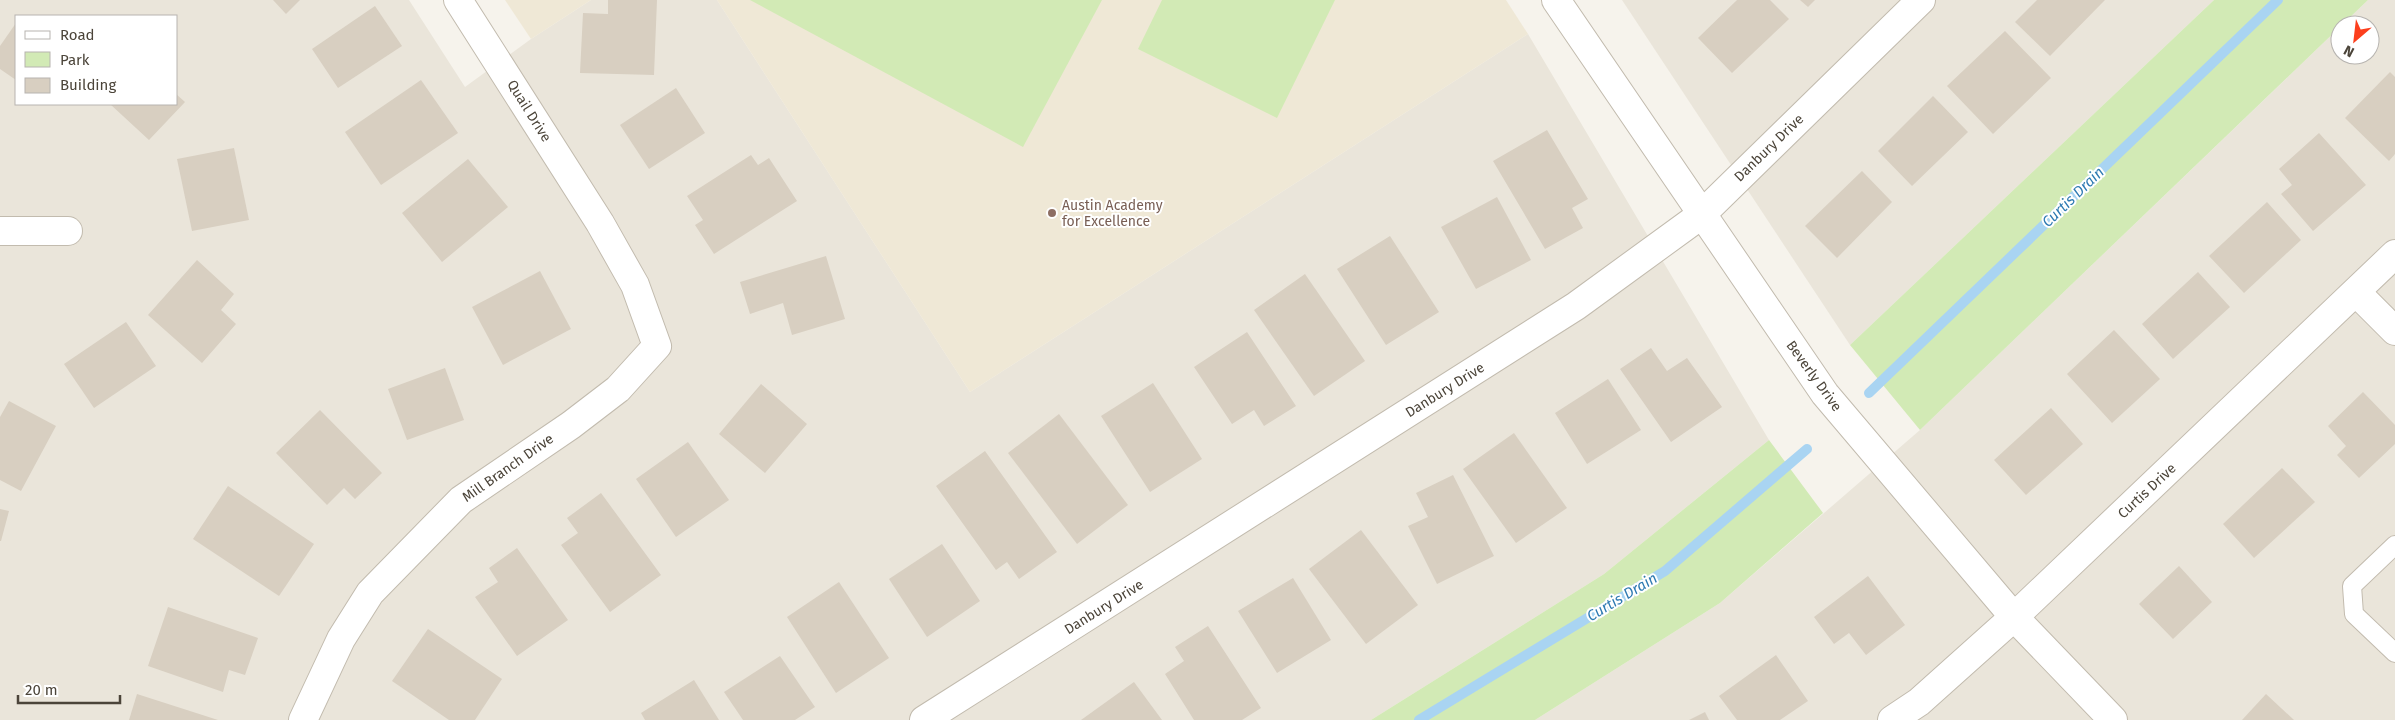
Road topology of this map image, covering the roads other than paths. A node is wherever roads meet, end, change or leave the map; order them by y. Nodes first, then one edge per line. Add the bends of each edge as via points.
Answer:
1 (458, 0) edge
2 (1920, 0) edge
3 (1560, 2) edge
4 (1701, 215) junction
5 (600, 222) joint
6 (0, 231) edge
7 (68, 231) dead end
8 (2395, 254) edge
9 (2357, 293) junction
10 (2395, 331) edge
11 (2395, 545) edge
12 (2014, 617) junction
13 (2395, 653) edge
14 (303, 720) edge
15 (924, 720) edge
16 (1892, 720) edge
17 (2113, 720) edge

1 - 5 street, Quail Drive
2 - 4 street, Danbury Drive
3 - 4 street, Beverly Drive
4 - 12 street, Beverly Drive via 1825,394
4 - 15 street, Danbury Drive via 1576,306
5 - 14 street, Mill Branch Drive via 635,285 657,346 618,389 460,500 370,593 341,639
6 - 7 street
8 - 9 street, Curtis Drive
9 - 10 street
9 - 12 street, Curtis Drive
11 - 13 lane via 2352,586 2354,614
12 - 16 street, Curtis Drive via 1919,702
12 - 17 street, Beverly Drive

